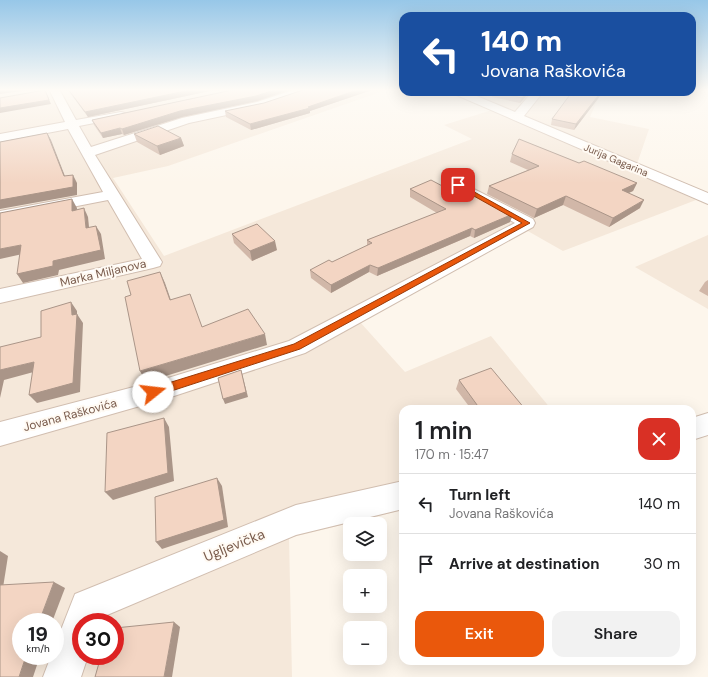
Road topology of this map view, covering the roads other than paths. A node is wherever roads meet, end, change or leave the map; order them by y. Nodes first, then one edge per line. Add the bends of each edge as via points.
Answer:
1 (70, 121) edge
2 (92, 121) edge
3 (186, 121) edge
4 (525, 121) edge
5 (72, 125) junction
6 (0, 138) edge
7 (88, 153) junction
8 (458, 185) dead end
9 (112, 195) junction
10 (708, 199) edge
11 (0, 216) edge
12 (0, 296) edge
13 (708, 424) edge
14 (696, 428) edge
15 (0, 434) edge
16 (399, 496) edge
17 (84, 613) edge
18 (72, 648) edge
19 (62, 677) edge

1 - 5 street, Marka Miljanova
2 - 5 street
3 - 7 street
4 - 10 street, Jurija Gagarina
5 - 6 street
5 - 7 street, Marka Miljanova
7 - 9 street, Marka Miljanova
8 - 15 street, Jovana Raškovića via 527,223 297,347 168,388
9 - 11 street
9 - 12 street, Marka Miljanova via 153,262
13 - 14 street
16 - 17 street, Ugljevička via 296,520 87,606
18 - 19 street, Ugljevička

